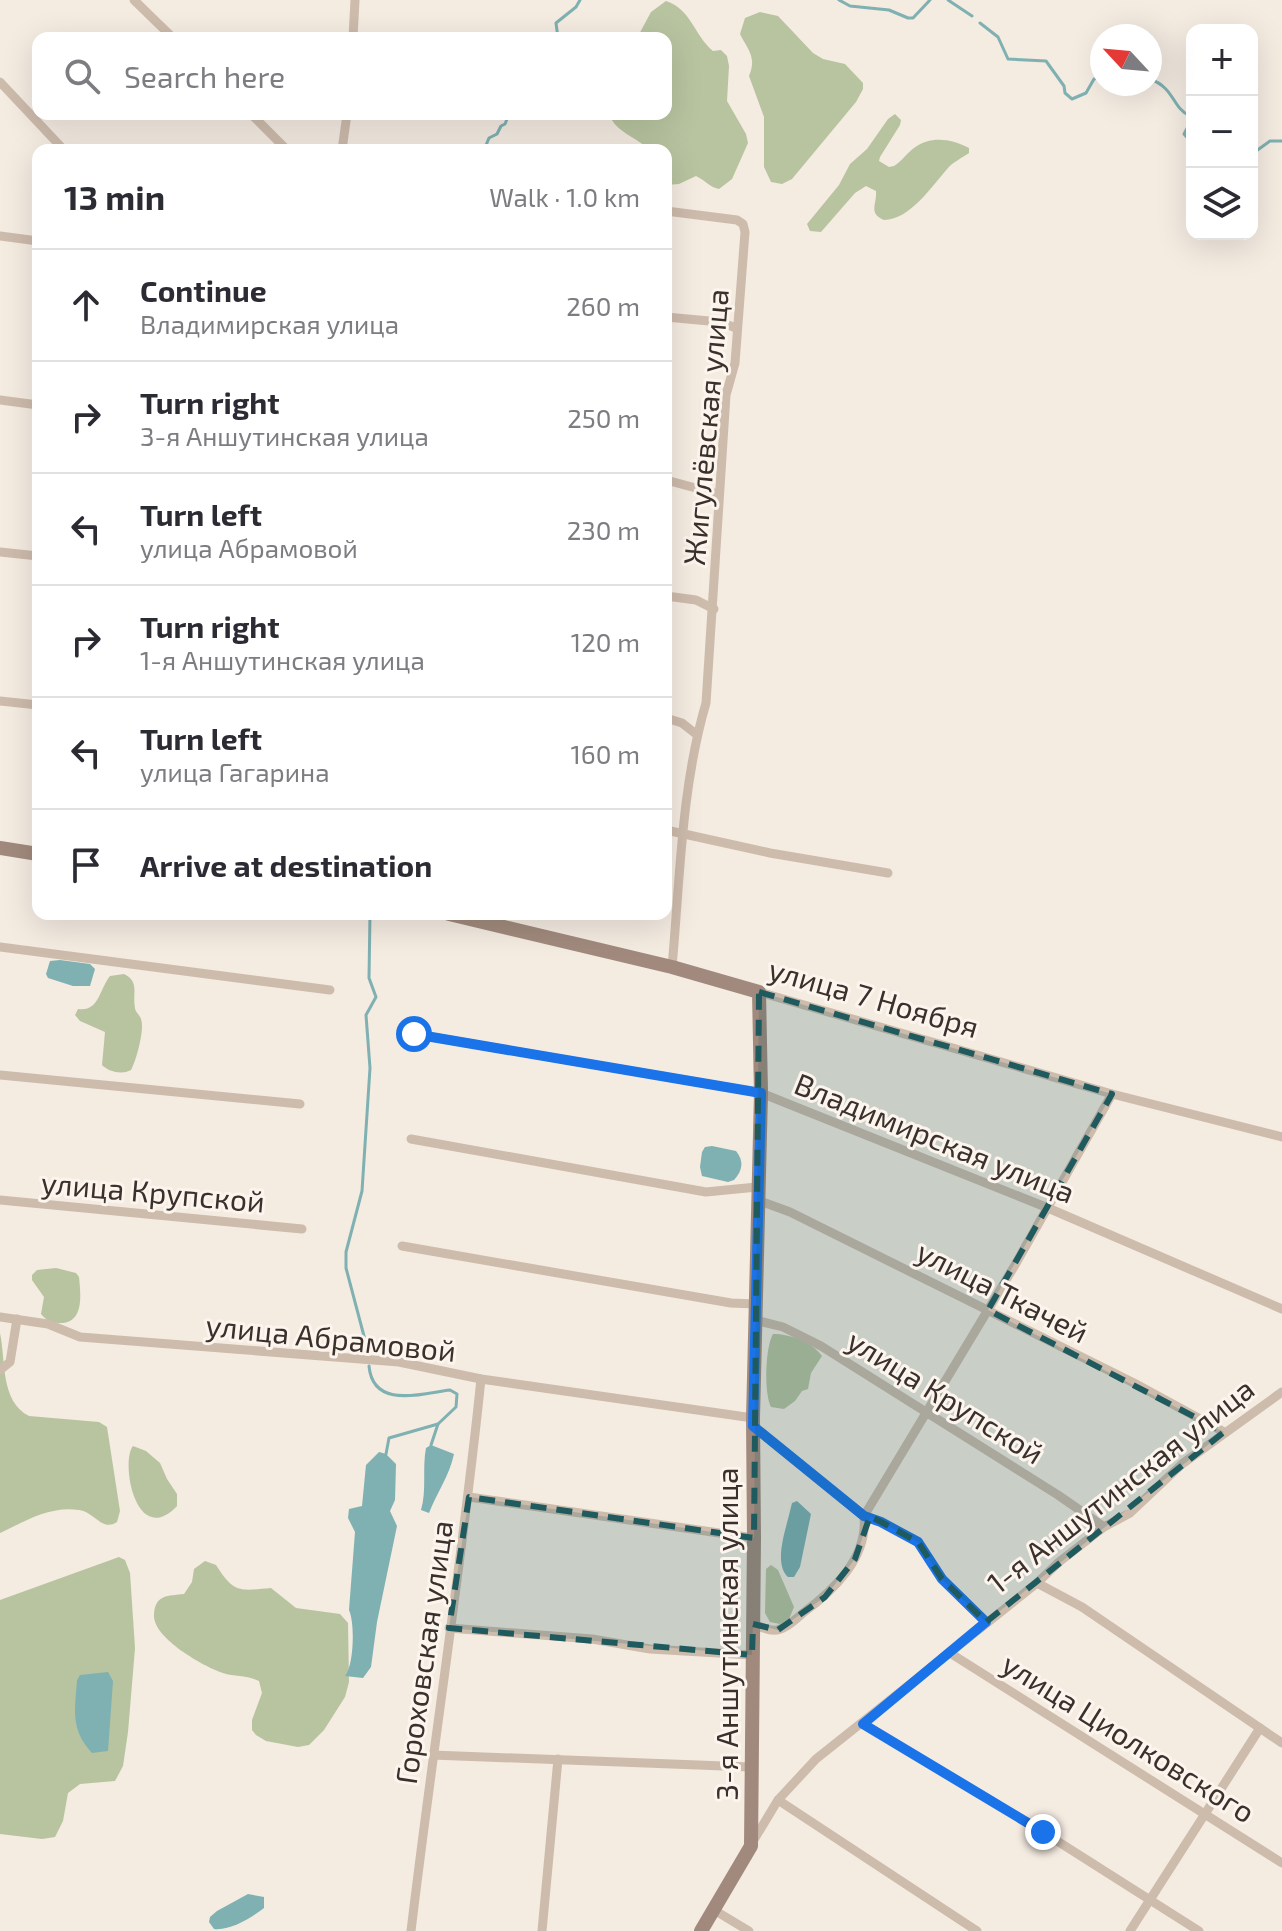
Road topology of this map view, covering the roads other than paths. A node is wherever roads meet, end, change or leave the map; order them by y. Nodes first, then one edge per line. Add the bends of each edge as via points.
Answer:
1 (134, 0) edge
2 (355, 0) edge
3 (167, 32) edge
4 (353, 32) edge
5 (0, 82) edge
6 (32, 116) edge
7 (36, 120) edge
8 (257, 120) edge
9 (346, 120) edge
10 (58, 144) edge
11 (281, 144) edge
12 (343, 144) edge
13 (672, 212) edge
14 (0, 236) edge
15 (32, 240) edge
16 (672, 318) edge
17 (736, 328) junction
18 (0, 400) edge
19 (32, 404) edge
20 (672, 482) edge
21 (718, 494) junction
22 (0, 552) edge
23 (32, 555) edge
24 (672, 597) edge
25 (714, 609) junction
26 (0, 701) edge
27 (32, 704) edge
28 (672, 720) edge
29 (696, 734) junction
30 (672, 831) edge
31 (684, 832) junction
32 (0, 848) edge
33 (32, 853) edge
34 (888, 873) dead end
35 (474, 920) edge
36 (0, 947) edge
37 (672, 967) junction
38 (330, 990) dead end
39 (759, 992) junction
40 (414, 1034) dead end
41 (0, 1075) edge
42 (761, 1093) junction
43 (1112, 1094) junction
44 (300, 1104) dead end
45 (1282, 1137) edge
46 (411, 1139) dead end
47 (757, 1193) junction
48 (0, 1200) edge
49 (1048, 1208) junction
50 (302, 1229) dead end
51 (402, 1246) dead end
52 (756, 1304) junction
53 (1282, 1309) edge
54 (988, 1310) junction
55 (0, 1317) edge
56 (17, 1319) junction
57 (755, 1320) junction
58 (0, 1370) edge
59 (481, 1379) junction
60 (1282, 1392) edge
61 (926, 1414) junction
62 (753, 1422) junction
63 (1224, 1432) junction
64 (469, 1497) junction
65 (864, 1516) junction
66 (1104, 1527) junction
67 (754, 1538) junction
68 (1037, 1583) junction
69 (986, 1622) junction
70 (753, 1624) junction
71 (449, 1628) junction
72 (950, 1653) junction
73 (752, 1655) junction
74 (863, 1724) junction
75 (1260, 1728) junction
76 (1282, 1743) edge
77 (432, 1755) junction
78 (558, 1759) junction
79 (750, 1767) junction
80 (778, 1800) junction
81 (1205, 1814) junction
82 (751, 1846) junction
83 (1282, 1863) edge
84 (1150, 1900) junction
85 (714, 1910) junction
86 (411, 1931) edge
87 (542, 1931) edge
88 (701, 1931) edge
89 (749, 1931) edge
90 (977, 1931) edge
91 (1130, 1931) edge
92 (1199, 1931) edge

1 - 3 street
2 - 4 street
5 - 6 street
7 - 10 street
8 - 11 street
9 - 12 street
13 - 17 street, Жигулёвская улица via 743,224 743,287
14 - 15 street
16 - 17 street
17 - 21 street, Жигулёвская улица
18 - 19 street
20 - 21 street
21 - 25 street, Жигулёвская улица
22 - 23 street
24 - 25 street
25 - 29 street, Жигулёвская улица via 706,703
26 - 27 street
28 - 29 street
29 - 31 street, Жигулёвская улица
30 - 31 street
31 - 34 street
31 - 37 street, Жигулёвская улица
32 - 33 street
35 - 37 street, улица 7 Ноября
36 - 38 street
37 - 39 street, улица 7 Ноября
39 - 42 street, 3-я Аншутинская улица
39 - 43 street, улица 7 Ноября
40 - 42 street, Владимирская улица
41 - 44 street
42 - 47 street, 3-я Аншутинская улица
42 - 49 street, Владимирская улица
43 - 45 street, улица 7 Ноября
43 - 49 street
46 - 47 street, улица Ткачей via 706,1192
47 - 52 street, 3-я Аншутинская улица
47 - 54 street, улица Ткачей
48 - 50 street, улица Крупской
49 - 53 street, Владимирская улица
49 - 54 street
51 - 52 street
52 - 57 street, 3-я Аншутинская улица
54 - 61 street
54 - 63 street, улица Ткачей
55 - 56 street, улица Абрамовой
56 - 58 street via 10,1362
56 - 59 street, улица Абрамовой via 80,1337 399,1362
57 - 61 street, улица Крупской via 807,1338
57 - 62 street, 3-я Аншутинская улица
59 - 62 street, улица Абрамовой
59 - 64 street, Гороховская улица
60 - 63 street, 1-я Аншутинская улица
61 - 65 street
61 - 66 street, улица Крупской
62 - 65 street
62 - 67 street, 3-я Аншутинская улица
63 - 66 street, 1-я Аншутинская улица via 1130,1513
64 - 67 street
64 - 71 street, Гороховская улица
65 - 69 street via 918,1542 942,1579
65 - 70 street via 858,1552 825,1597 778,1630
66 - 68 street, 1-я Аншутинская улица
67 - 70 street, 3-я Аншутинская улица
68 - 69 street, 1-я Аншутинская улица
68 - 75 street via 1082,1607
69 - 72 street, 1-я Аншутинская улица
70 - 73 street, 3-я Аншутинская улица
71 - 73 street
71 - 77 street, Гороховская улица
72 - 74 street, 1-я Аншутинская улица
72 - 81 street, улица Циолковского
73 - 79 street, 3-я Аншутинская улица
74 - 80 street, 1-я Аншутинская улица via 816,1759
74 - 84 street
75 - 76 street
75 - 81 street
77 - 78 street
77 - 86 street, Гороховская улица
78 - 79 street
78 - 87 street
79 - 82 street, 3-я Аншутинская улица
80 - 82 street, 1-я Аншутинская улица
80 - 90 street
81 - 83 street, улица Циолковского
81 - 84 street
82 - 85 street, 1-я Аншутинская улица
84 - 91 street
84 - 92 street
85 - 88 street, 1-я Аншутинская улица
85 - 89 street

